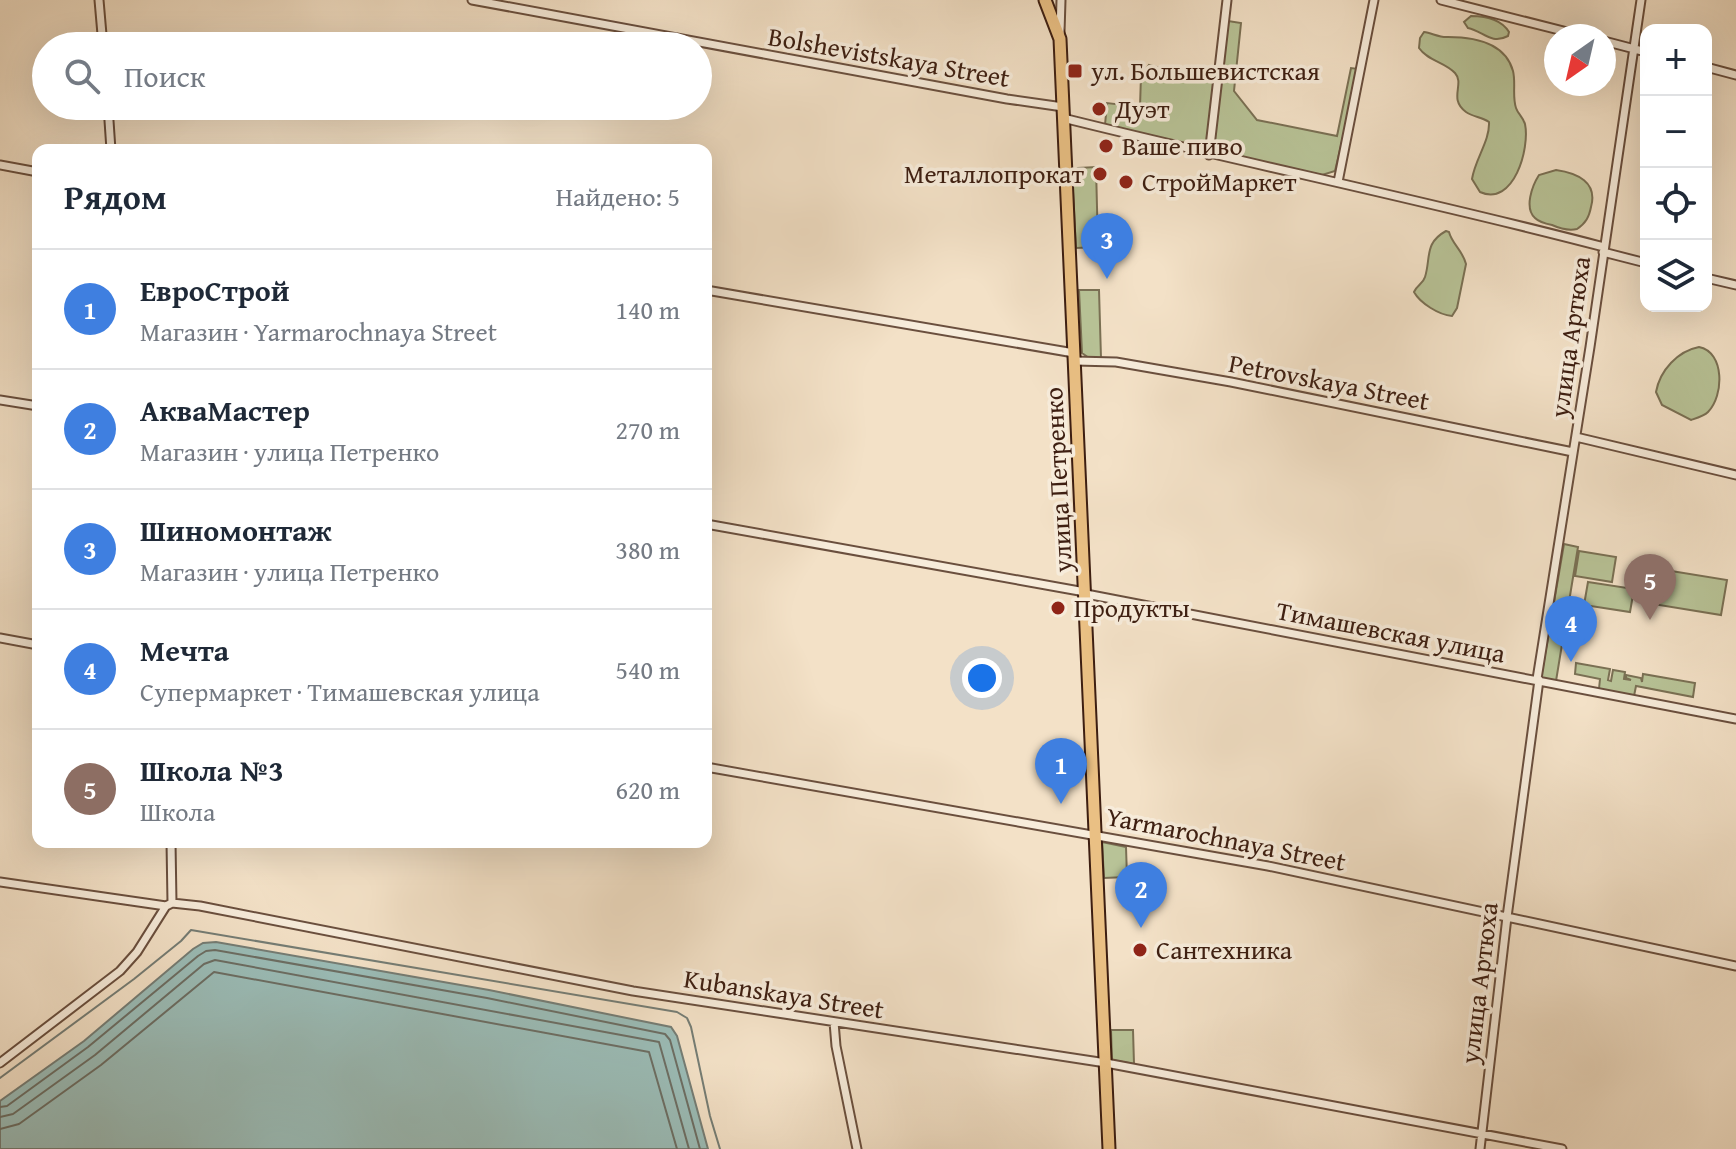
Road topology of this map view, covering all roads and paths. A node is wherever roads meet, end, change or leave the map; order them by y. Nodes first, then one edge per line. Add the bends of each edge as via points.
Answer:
1 (99, 0) edge
2 (472, 0) edge
3 (1045, 0) edge
4 (1061, 0) edge
5 (1227, 0) edge
6 (1374, 0) edge
7 (1441, 0) edge
8 (1641, 0) edge
9 (1544, 26) edge
10 (102, 32) edge
11 (645, 32) edge
12 (1060, 39) junction
13 (712, 44) edge
14 (1616, 44) edge
15 (1634, 49) junction
16 (1640, 50) edge
17 (1712, 69) edge
18 (1736, 75) edge
19 (1063, 113) junction
20 (109, 120) edge
21 (111, 144) edge
22 (1209, 155) junction
23 (0, 165) edge
24 (32, 171) edge
25 (1338, 182) junction
26 (1603, 250) junction
27 (1640, 261) edge
28 (1712, 279) edge
29 (1736, 285) edge
30 (712, 291) edge
31 (1075, 357) junction
32 (0, 400) edge
33 (32, 405) edge
34 (1576, 437) junction
35 (1573, 452) junction
36 (1736, 475) edge
37 (712, 525) edge
38 (1086, 593) junction
39 (0, 638) edge
40 (32, 644) edge
41 (1538, 680) junction
42 (1736, 719) edge
43 (712, 768) edge
44 (1095, 834) junction
45 (171, 848) edge
46 (0, 882) edge
47 (169, 905) junction
48 (1507, 917) junction
49 (1736, 966) edge
50 (834, 1022) junction
51 (0, 1063) edge
52 (1106, 1063) junction
53 (1482, 1134) junction
54 (857, 1149) edge
55 (1109, 1149) edge
56 (1480, 1149) edge
57 (1562, 1149) edge

1 - 10 street
2 - 11 street, Bolshevistskaya Street
3 - 12 main road
4 - 12 street, улица Петренко
5 - 22 street
6 - 25 street
7 - 9 street
8 - 15 street, улица Артюха
12 - 19 main road, улица Петренко
13 - 19 street, Bolshevistskaya Street
14 - 15 street
15 - 16 street
15 - 26 street, улица Артюха
17 - 18 street
19 - 22 street, Bolshevistskaya Street
19 - 31 main road, улица Петренко
20 - 21 street
22 - 25 street, Bolshevistskaya Street
23 - 24 street
25 - 26 street, Bolshevistskaya Street
26 - 27 street, Bolshevistskaya Street
26 - 34 street, улица Артюха
28 - 29 street
30 - 31 street, Petrovskaya Street
31 - 35 street, Petrovskaya Street via 1231,382
31 - 38 main road, улица Петренко
32 - 33 street
34 - 35 street, улица Артюха
34 - 36 street
35 - 41 street, улица Артюха
37 - 38 street, Тимашевская улица
38 - 41 street, Тимашевская улица
38 - 44 main road, улица Петренко
39 - 40 street
41 - 42 street, Тимашевская улица
41 - 48 street, улица Артюха
43 - 44 street, Yarmarochnaya Street
44 - 48 street, Yarmarochnaya Street
44 - 52 main road, улица Петренко
45 - 47 street
46 - 47 street, Kubanskaya Street
47 - 50 street, Kubanskaya Street via 200,906 633,991
47 - 51 street via 120,971
48 - 49 street, Yarmarochnaya Street
48 - 53 street, улица Артюха
50 - 52 street, Kubanskaya Street
50 - 54 street
52 - 53 street, Kubanskaya Street
52 - 55 main road, улица Петренко
53 - 56 street, улица Артюха
53 - 57 street, Kubanskaya Street

